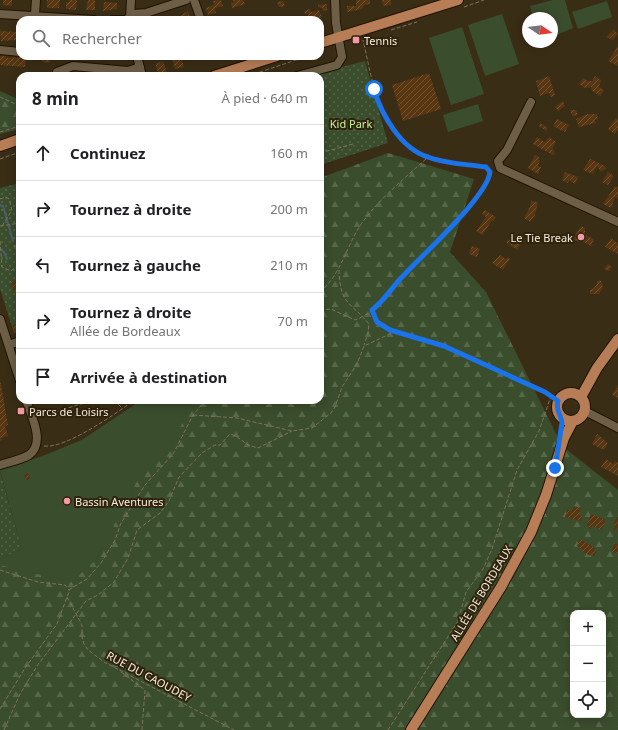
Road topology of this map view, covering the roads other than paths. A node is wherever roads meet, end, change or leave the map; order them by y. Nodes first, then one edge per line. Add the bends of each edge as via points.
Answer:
1 (36, 0) edge
2 (131, 0) edge
3 (186, 0) edge
4 (194, 0) edge
5 (335, 0) edge
6 (458, 0) edge
7 (0, 14) edge
8 (18, 16) edge
9 (37, 16) edge
10 (130, 16) edge
11 (132, 16) edge
12 (200, 16) edge
13 (339, 37) junction
14 (324, 42) edge
15 (0, 50) edge
16 (16, 52) edge
17 (138, 60) edge
18 (264, 60) edge
19 (57, 72) dead end
20 (141, 72) edge
21 (227, 72) edge
22 (312, 72) edge
23 (531, 102) dead end
24 (16, 141) edge
25 (0, 146) edge
26 (618, 222) edge
27 (0, 319) edge
28 (2, 332) edge
29 (618, 339) edge
30 (16, 342) edge
31 (8, 345) junction
32 (596, 368) junction
33 (16, 369) edge
34 (570, 393) junction
35 (581, 397) junction
36 (27, 404) edge
37 (585, 411) junction
38 (562, 417) junction
39 (573, 421) junction
40 (618, 428) edge
41 (557, 461) junction
42 (0, 465) edge
43 (411, 730) edge

1 - 9 street
2 - 10 street
3 - 11 street
4 - 12 street
5 - 13 street
6 - 13 main road
7 - 8 street
13 - 14 main road
13 - 22 street via 342,57 337,65
15 - 16 street
17 - 20 street
18 - 21 main road
19 - 20 street via 73,66
23 - 26 street via 507,150 498,161 500,168
24 - 25 main road
27 - 28 street
28 - 31 street
29 - 32 main road
30 - 31 street
31 - 33 street
32 - 34 main road
32 - 35 main road
34 - 35 main road
34 - 38 main road via 555,398 557,411
35 - 37 main road via 586,406
36 - 42 street via 37,445 30,454
37 - 39 main road via 582,417
37 - 40 street
38 - 39 main road
38 - 41 main road, ALLÉE DE BORDEAUX
39 - 41 main road, ALLÉE DE BORDEAUX
41 - 43 main road, ALLÉE DE BORDEAUX via 542,506 524,544 497,593

